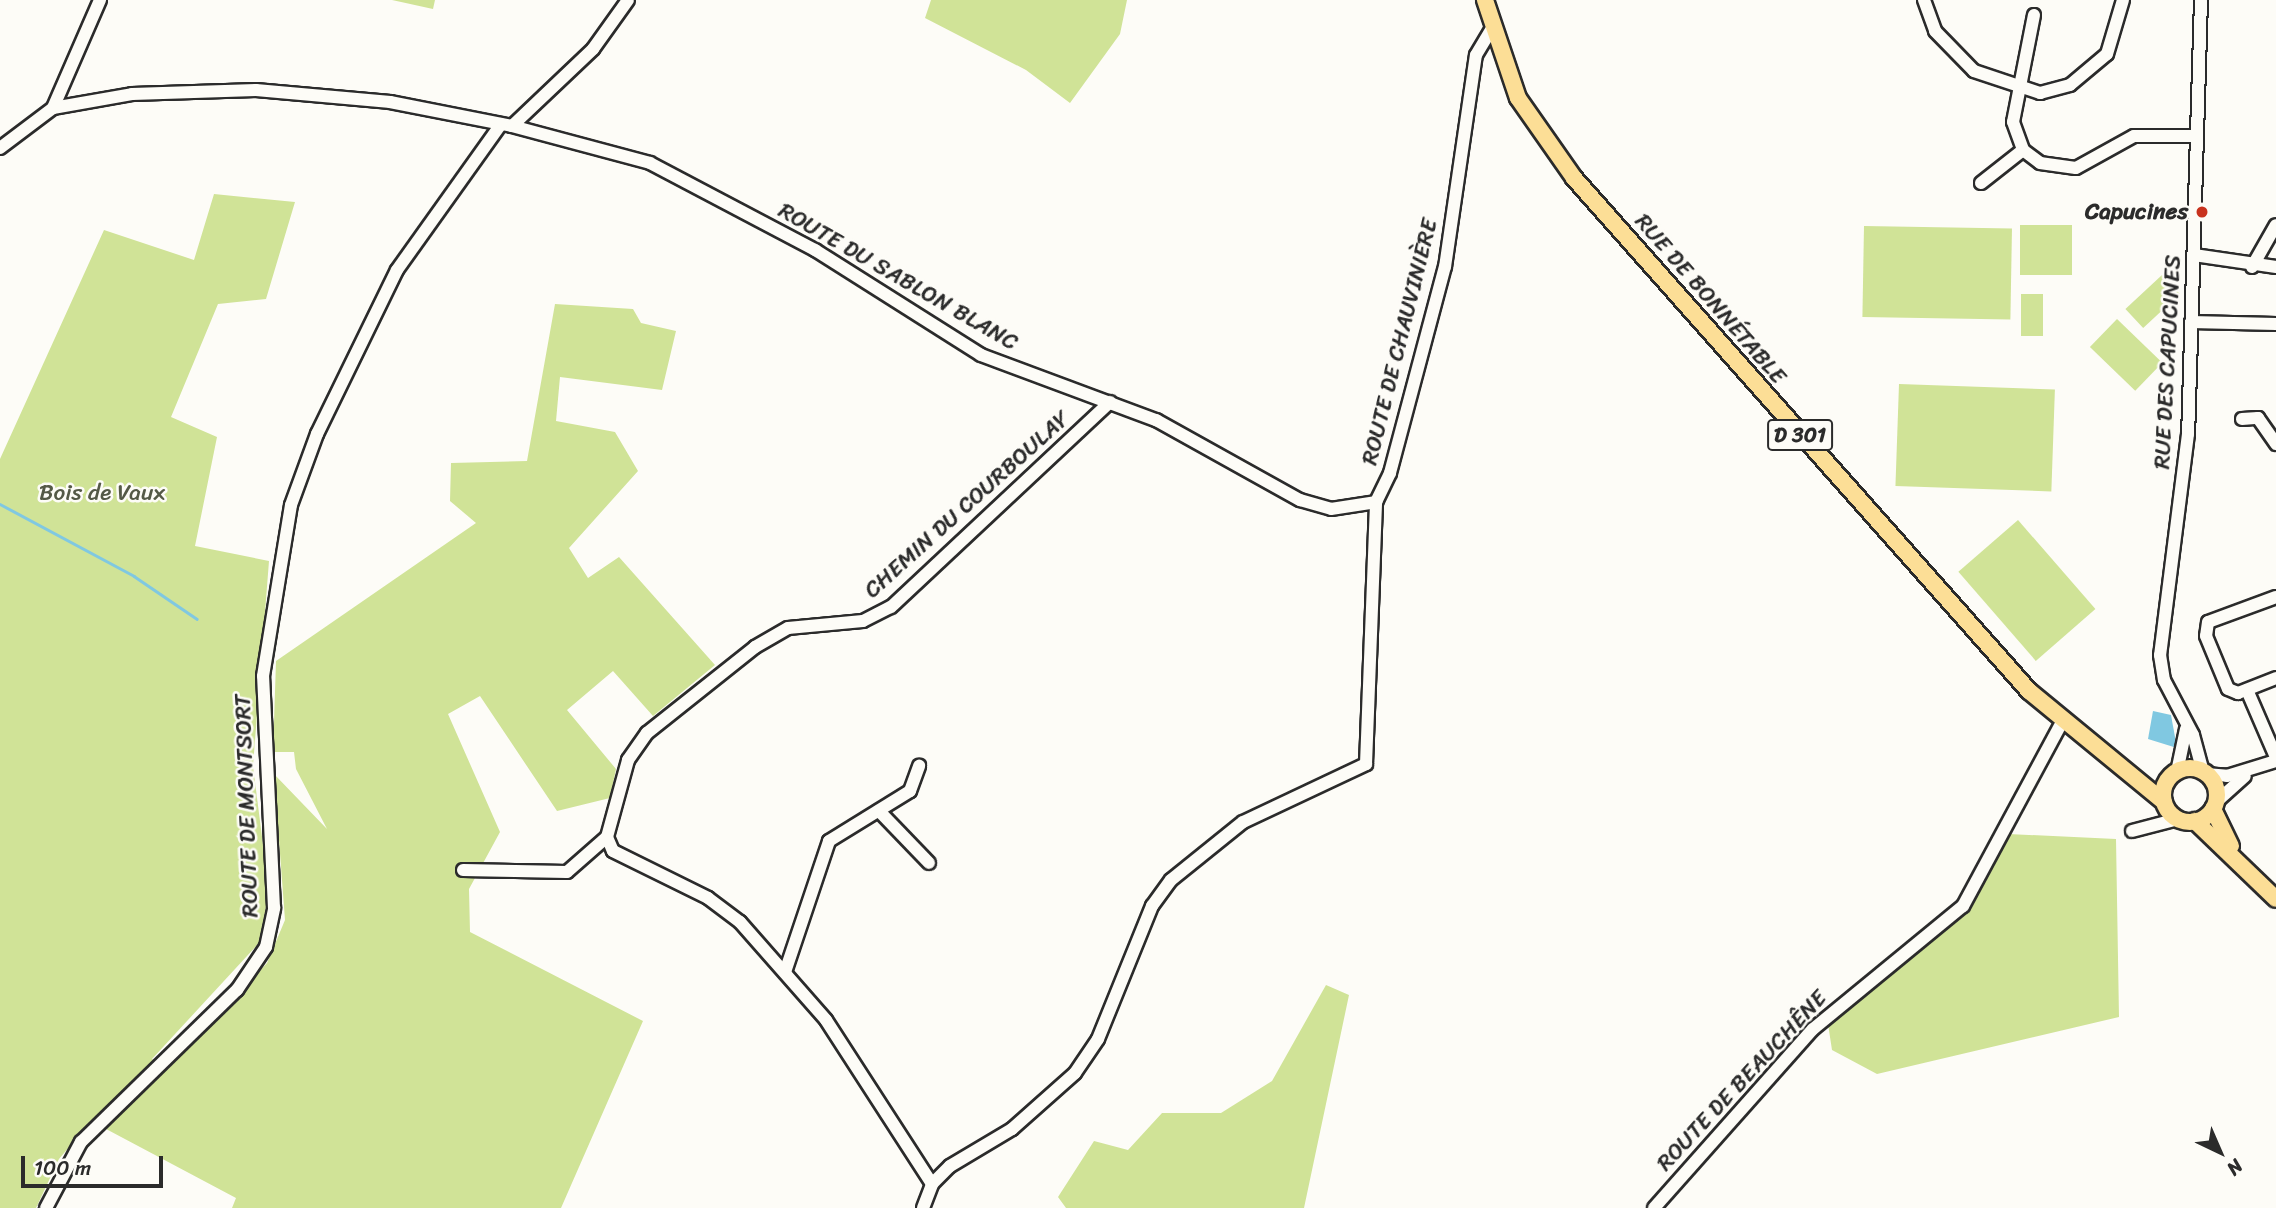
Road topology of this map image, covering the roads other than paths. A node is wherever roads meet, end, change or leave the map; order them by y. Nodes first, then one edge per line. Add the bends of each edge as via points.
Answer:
1 (100, 0) edge
2 (628, 0) edge
3 (1485, 0) edge
4 (1924, 0) edge
5 (2123, 0) edge
6 (2202, 0) edge
7 (2034, 15) dead end
8 (1492, 28) junction
9 (2017, 90) junction
10 (53, 108) junction
11 (506, 125) junction
12 (2196, 136) junction
13 (0, 148) edge
14 (2023, 150) junction
15 (1981, 183) dead end
16 (2276, 225) edge
17 (2194, 255) junction
18 (2252, 267) junction
19 (2276, 267) edge
20 (2192, 322) junction
21 (2276, 324) edge
22 (1110, 402) junction
23 (2242, 419) dead end
24 (2276, 443) edge
25 (1376, 502) junction
26 (2276, 597) edge
27 (2276, 678) edge
28 (2247, 690) junction
29 (2184, 718) junction
30 (2062, 722) junction
31 (2276, 759) edge
32 (919, 765) dead end
33 (2258, 768) junction
34 (2129, 771) junction
35 (2174, 774) junction
36 (2205, 774) junction
37 (2164, 803) junction
38 (2214, 806) junction
39 (879, 811) junction
40 (2178, 820) junction
41 (2195, 821) junction
42 (2149, 826) junction
43 (2132, 831) dead end
44 (607, 837) junction
45 (2238, 861) junction
46 (929, 863) dead end
47 (463, 870) dead end
48 (2276, 899) edge
49 (785, 972) junction
50 (932, 1184) junction
51 (46, 1208) edge
52 (923, 1208) edge
53 (1654, 1208) edge

1 - 10 street
2 - 11 street, ROUTE DE MONTSORT via 593,49
3 - 8 main road, RUE DE BONNÉTABLE / D 301
4 - 9 street via 1949,49 1974,71
5 - 9 street via 2115,42 2086,73 2057,91
6 - 12 street, RUE DES CAPUCINES
7 - 9 street
8 - 25 street, ROUTE DE CHAUVINIÈRE via 1476,55 1457,196 1390,473
8 - 30 main road, RUE DE BONNÉTABLE / D 301 via 1518,98 1574,178
9 - 14 street via 2013,122
10 - 11 street, ROUTE DU SABLON BLANC via 132,94 256,90 439,109
10 - 13 street
11 - 22 street, ROUTE DU SABLON BLANC via 649,163 815,250 981,355
11 - 51 street, ROUTE DE MONTSORT via 397,270 317,434 291,505 263,676 274,908 266,947 237,989 81,1142
12 - 14 street via 2133,136 2076,169 2057,170
12 - 17 street, RUE DES CAPUCINES
14 - 15 street
16 - 18 street
17 - 18 street
17 - 20 street, RUE DES CAPUCINES
18 - 19 street
20 - 21 street
20 - 29 street, RUE DES CAPUCINES via 2188,434 2160,655 2164,680
22 - 25 street, ROUTE DU SABLON BLANC via 1156,420 1300,500 1340,509
22 - 44 street, CHEMIN DU COURBOULAY via 891,607 863,621 788,628 647,733 628,760
23 - 24 street via 2258,418
25 - 50 street, ROUTE DE CHAUVINIÈRE via 1366,764 1243,822 1171,880 1152,906 1098,1039 1074,1073 1044,1104
26 - 28 street via 2208,622 2206,636 2222,680 2238,693
27 - 28 street
28 - 31 street
29 - 35 street, RUE DES CAPUCINES via 2186,753
29 - 36 street, RUE DES CAPUCINES
30 - 34 main road, RUE DE BONNÉTABLE / D 301
30 - 53 street, ROUTE DE BEAUCHÊNE via 1963,906 1813,1029
31 - 33 street
32 - 39 street via 910,791
33 - 36 street
33 - 38 street via 2225,788
34 - 35 main road, RUE DE BONNÉTABLE / D 301
34 - 37 main road, RUE DE BONNÉTABLE / D 301
35 - 36 main road
35 - 37 main road
36 - 38 main road
37 - 40 main road
37 - 42 street
38 - 41 main road
38 - 45 main road
39 - 46 street
39 - 49 street via 829,841
40 - 41 main road
40 - 42 street
41 - 45 main road
42 - 43 street
44 - 47 street via 560,876
44 - 49 street via 613,851 708,898
45 - 48 main road
49 - 50 street via 826,1020
50 - 52 street

